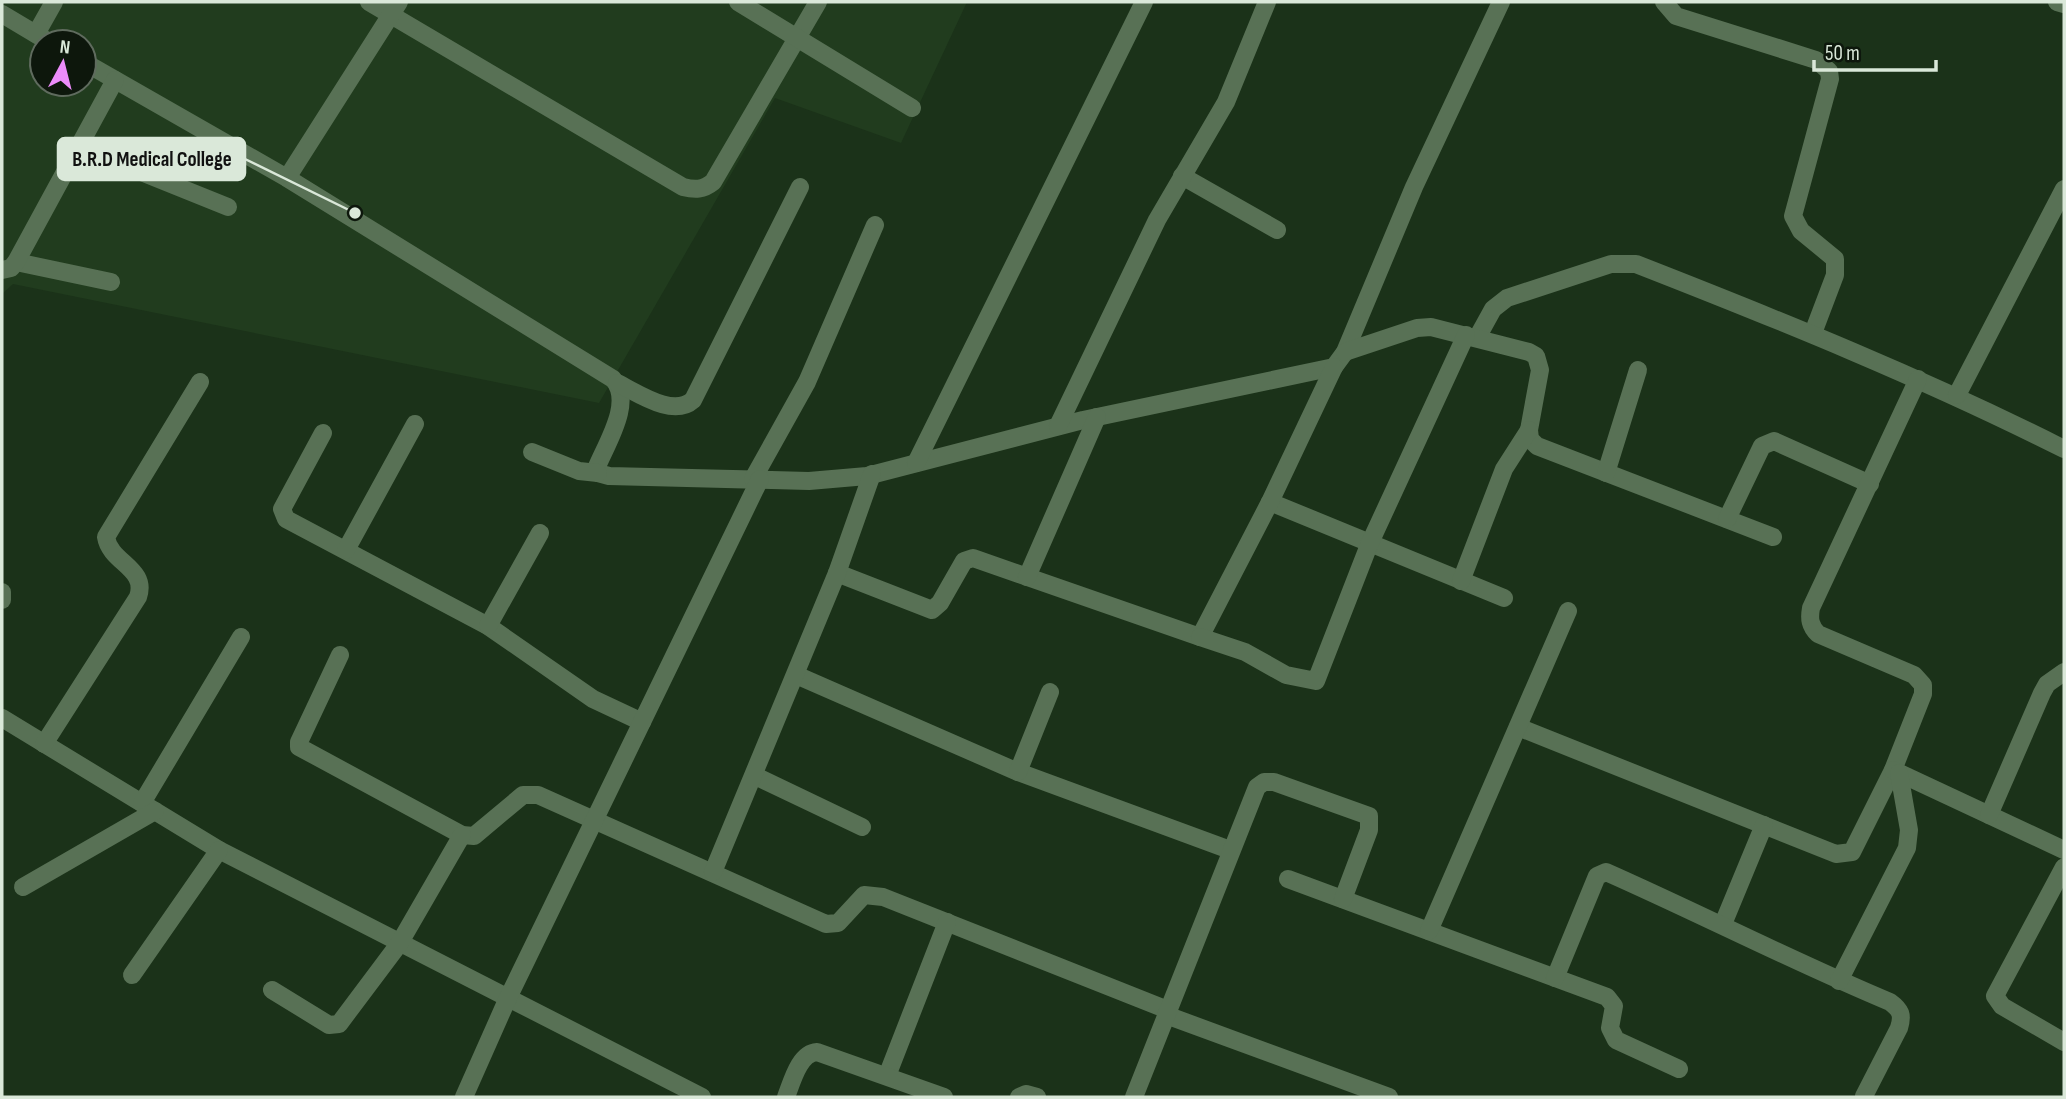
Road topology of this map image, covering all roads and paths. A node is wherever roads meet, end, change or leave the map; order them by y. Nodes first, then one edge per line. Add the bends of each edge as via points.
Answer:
1 (54, 2) edge
2 (369, 2) edge
3 (738, 2) edge
4 (818, 2) edge
5 (1144, 2) edge
6 (1267, 2) edge
7 (1500, 2) edge
8 (1664, 2) edge
9 (2057, 2) edge
10 (2064, 4) edge
11 (395, 8) edge
12 (2, 14) edge
13 (46, 28) edge
14 (28, 29) edge
15 (797, 36) junction
16 (98, 70) edge
17 (115, 80) junction
18 (912, 108) dead end
19 (79, 147) junction
20 (1182, 176) junction
21 (287, 178) junction
22 (800, 187) dead end
23 (2064, 189) edge
24 (228, 207) dead end
25 (875, 225) dead end
26 (1277, 230) dead end
27 (9, 266) edge
28 (110, 282) dead end
29 (1813, 333) junction
30 (1472, 337) junction
31 (1345, 352) junction
32 (1334, 367) junction
33 (1638, 370) dead end
34 (1918, 379) junction
35 (200, 382) dead end
36 (617, 383) junction
37 (1957, 395) junction
38 (1097, 417) junction
39 (415, 424) dead end
40 (1058, 426) junction
41 (1529, 430) junction
42 (323, 433) dead end
43 (2064, 449) edge
44 (532, 452) dead end
45 (916, 463) junction
46 (598, 473) junction
47 (1606, 473) junction
48 (873, 474) junction
49 (756, 479) junction
50 (1870, 484) junction
51 (1270, 502) junction
52 (1727, 519) junction
53 (540, 533) dead end
54 (1773, 537) dead end
55 (1369, 545) junction
56 (346, 550) junction
57 (837, 573) junction
58 (1027, 577) junction
59 (1461, 581) junction
60 (2, 592) edge
61 (1504, 598) dead end
62 (2, 600) edge
63 (1569, 611) dead end
64 (488, 626) junction
65 (241, 637) dead end
66 (1200, 637) junction
67 (340, 655) dead end
68 (2064, 672) edge
69 (796, 675) junction
70 (1050, 692) dead end
71 (2, 718) edge
72 (642, 722) junction
73 (1518, 727) junction
74 (44, 744) junction
75 (1018, 772) junction
76 (1896, 772) junction
77 (755, 776) junction
78 (148, 807) junction
79 (1989, 815) junction
80 (596, 818) junction
81 (1764, 825) junction
82 (862, 827) dead end
83 (462, 835) junction
84 (2064, 849) edge
85 (219, 850) junction
86 (1230, 850) junction
87 (2064, 867) edge
88 (713, 872) junction
89 (1288, 879) dead end
90 (23, 887) dead end
91 (1343, 899) junction
92 (947, 922) junction
93 (1723, 924) junction
94 (1429, 931) junction
95 (399, 944) junction
96 (132, 975) dead end
97 (1555, 978) junction
98 (1839, 981) junction
99 (272, 990) dead end
100 (507, 1000) junction
101 (1167, 1013) junction
102 (2064, 1042) edge
103 (1679, 1069) dead end
104 (894, 1085) edge
105 (1864, 1096) edge
106 (464, 1097) edge
107 (702, 1097) edge
108 (786, 1097) edge
109 (944, 1097) edge
110 (1019, 1097) edge
111 (1037, 1097) edge
112 (1134, 1097) edge
113 (1389, 1097) edge

1 - 13 street
2 - 11 street
3 - 15 street
4 - 15 street
5 - 45 street
6 - 20 street via 1226,102
7 - 31 street via 1414,187
8 - 29 street via 1676,16 1816,60 1829,71 1793,216 1801,231 1835,259 1835,275
9 - 10 street
11 - 15 street via 683,187 694,189 713,182
11 - 21 street
12 - 14 street
15 - 18 street
16 - 17 street
17 - 19 street
17 - 21 street
19 - 24 street
19 - 27 street
20 - 26 street
20 - 40 street
21 - 36 street
22 - 36 street via 693,400 687,406 668,406
23 - 37 street
25 - 49 street via 807,382
27 - 28 street
29 - 30 street via 1624,262 1498,302
29 - 34 street
30 - 31 street via 1416,328
30 - 41 street via 1536,356 1540,370
30 - 55 street
31 - 32 street
32 - 38 street
32 - 51 street
33 - 47 street
34 - 37 street
34 - 50 street
35 - 74 street via 106,537 111,551 137,575 141,583 138,597
36 - 46 street via 622,402
37 - 43 street
38 - 40 street
38 - 58 street
39 - 56 street
40 - 45 street
41 - 47 street via 1537,446
41 - 59 street via 1504,469
42 - 56 street via 282,515
44 - 46 street via 579,471
45 - 48 street
46 - 49 street
47 - 52 street
48 - 49 street via 809,481
48 - 57 street
49 - 72 street
50 - 52 street via 1768,441
50 - 76 street via 1810,618 1818,634 1914,675 1923,685
51 - 55 street
51 - 66 street
52 - 54 street
53 - 64 street
55 - 59 street
55 - 66 street via 1316,681 1286,675 1244,652
56 - 64 street
57 - 58 street via 932,610 968,558
57 - 69 street
58 - 66 street
59 - 61 street
60 - 62 street
63 - 73 street
64 - 72 street via 593,699
65 - 78 street
67 - 83 street via 299,747
68 - 79 street via 2042,693
69 - 75 street
69 - 77 street
70 - 75 street
71 - 74 street
72 - 80 street
73 - 81 street
73 - 94 street
74 - 78 street
75 - 86 street
76 - 79 street
76 - 81 street via 1852,852 1836,854
76 - 98 street via 1909,830 1907,848
77 - 82 street
77 - 88 street
78 - 85 street
78 - 90 street
79 - 84 street
80 - 83 street via 530,793 474,836
80 - 88 street
80 - 100 street
81 - 93 street
83 - 95 street
85 - 95 street
85 - 96 street
86 - 91 street via 1252,795 1264,782 1365,812 1369,830
86 - 101 street
87 - 102 street via 1995,996 2002,1006
88 - 92 street via 826,924 838,923 856,901 873,894
89 - 91 street
91 - 94 street
92 - 101 street
92 - 104 street
93 - 97 street via 1601,873
93 - 98 street
94 - 97 street
95 - 99 street via 344,1020 334,1026
95 - 100 street
97 - 103 street via 1612,1000 1610,1028 1616,1040
98 - 105 street via 1890,1002 1902,1017
100 - 106 street
100 - 107 street
101 - 112 street
101 - 113 street
104 - 108 street via 809,1052
104 - 109 street
110 - 111 street

